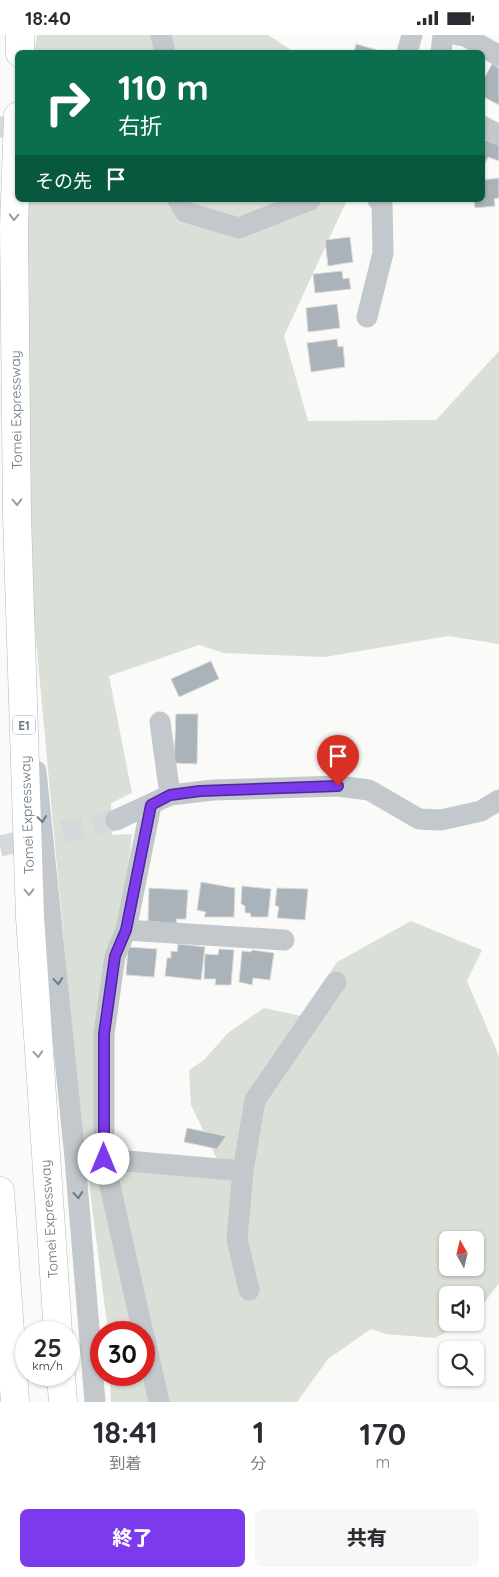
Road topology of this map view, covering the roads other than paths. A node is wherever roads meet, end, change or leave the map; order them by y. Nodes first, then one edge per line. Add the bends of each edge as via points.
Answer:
1 (20, 35) edge
2 (161, 35) edge
3 (412, 35) edge
4 (443, 35) edge
5 (458, 35) edge
6 (20, 50) edge
7 (164, 50) edge
8 (408, 50) edge
9 (441, 50) edge
10 (499, 56) edge
11 (485, 128) edge
12 (499, 135) edge
13 (15, 199) edge
14 (179, 202) edge
15 (305, 202) edge
16 (381, 202) edge
17 (367, 317) dead end
18 (21, 649) junction
19 (160, 722) dead end
20 (170, 795) junction
21 (499, 800) edge
22 (151, 805) junction
23 (116, 820) tunnel mouth
24 (126, 930) junction
25 (284, 940) dead end
26 (336, 982) dead end
27 (104, 1159) junction
28 (243, 1171) junction
29 (0, 1191) edge
30 (249, 1290) dead end
31 (57, 1321) edge
32 (140, 1321) edge
33 (155, 1385) edge
34 (62, 1386) edge
35 (12, 1395) edge
36 (63, 1402) edge
37 (94, 1402) edge
38 (159, 1402) edge

1 - 6 highway
2 - 7 street
3 - 8 street
4 - 9 street
5 - 10 street
11 - 12 street
13 -> 18 highway, Tomei Expressway / E1
14 - 15 street via 185,212 239,228
16 - 17 street via 383,253
18 -> 31 highway, Tomei Expressway / E1 via 30,917
18 -> 37 street via 45,839
19 - 20 street
20 - 21 street via 214,790 338,786 369,790 419,819 441,820 481,811
20 - 22 street
22 - 23 street
22 - 24 street
24 - 25 street
24 - 27 street via 115,956 104,1034
26 - 28 street via 256,1100
27 - 28 street
27 - 32 street
28 - 30 street via 237,1239
29 - 35 highway
33 - 38 street
34 - 36 highway

